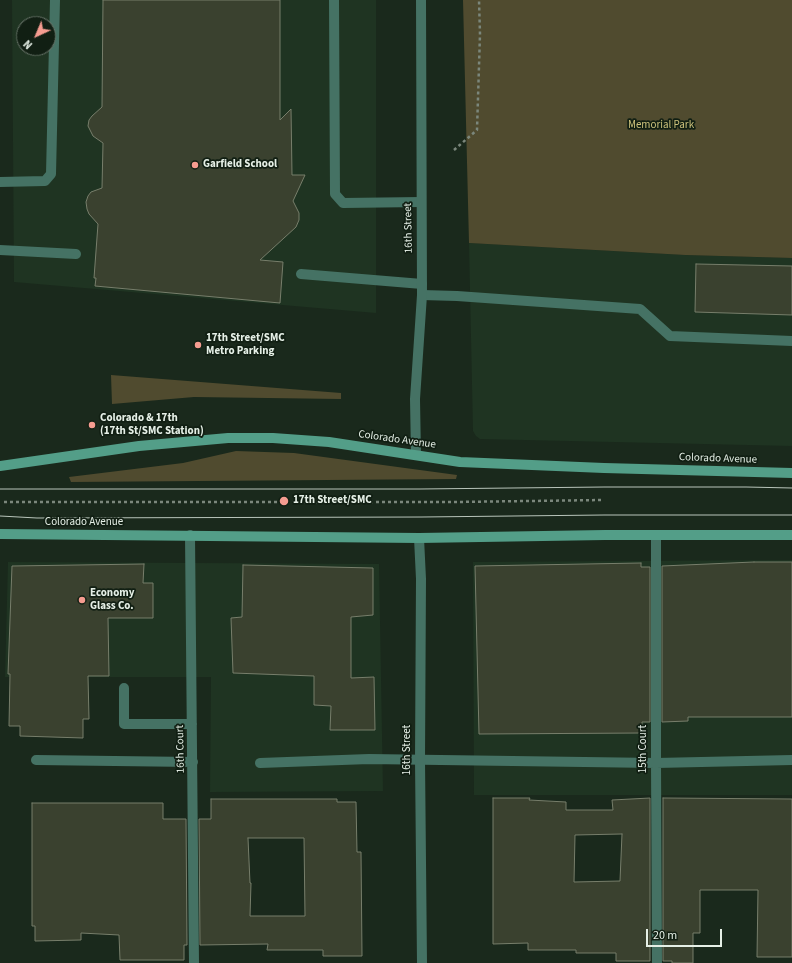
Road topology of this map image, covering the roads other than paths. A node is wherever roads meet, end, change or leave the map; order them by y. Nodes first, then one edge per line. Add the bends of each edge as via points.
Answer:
1 (55, 0) edge
2 (334, 0) edge
3 (421, 0) edge
4 (0, 182) edge
5 (421, 202) junction
6 (0, 250) edge
7 (76, 254) dead end
8 (301, 274) dead end
9 (422, 289) junction
10 (792, 341) edge
11 (416, 455) junction
12 (0, 466) edge
13 (792, 473) edge
14 (0, 534) edge
15 (190, 535) junction
16 (656, 535) junction
17 (792, 535) edge
18 (419, 538) junction
19 (124, 688) dead end
20 (192, 724) junction
21 (36, 760) dead end
22 (420, 760) junction
23 (792, 760) edge
24 (193, 762) junction
25 (260, 763) dead end
26 (656, 764) junction
27 (194, 963) edge
28 (422, 963) edge
29 (658, 963) edge

1 - 4 street via 51,174 45,182
2 - 5 street via 335,194 343,203
3 - 5 street, 16th Street
5 - 9 street, 16th Street
6 - 7 street
8 - 9 street
9 - 10 street via 457,296 640,309 670,336
9 - 11 street, 16th Street via 415,391
11 - 12 main road, Colorado Avenue via 329,442 228,438 139,446
11 - 13 main road, Colorado Avenue via 460,462
14 - 15 main road, Colorado Avenue
15 - 18 main road, Colorado Avenue
15 - 20 street, 16th Court
16 - 17 main road, Colorado Avenue
16 - 18 main road, Colorado Avenue
16 - 26 street, 15th Court
18 - 22 street, 16th Street
19 - 20 street via 124,724
20 - 24 street, 16th Court
21 - 24 street
22 - 25 street
22 - 26 street
22 - 28 street, 16th Street
23 - 26 street
24 - 27 street, 16th Court
26 - 29 street, 15th Court

